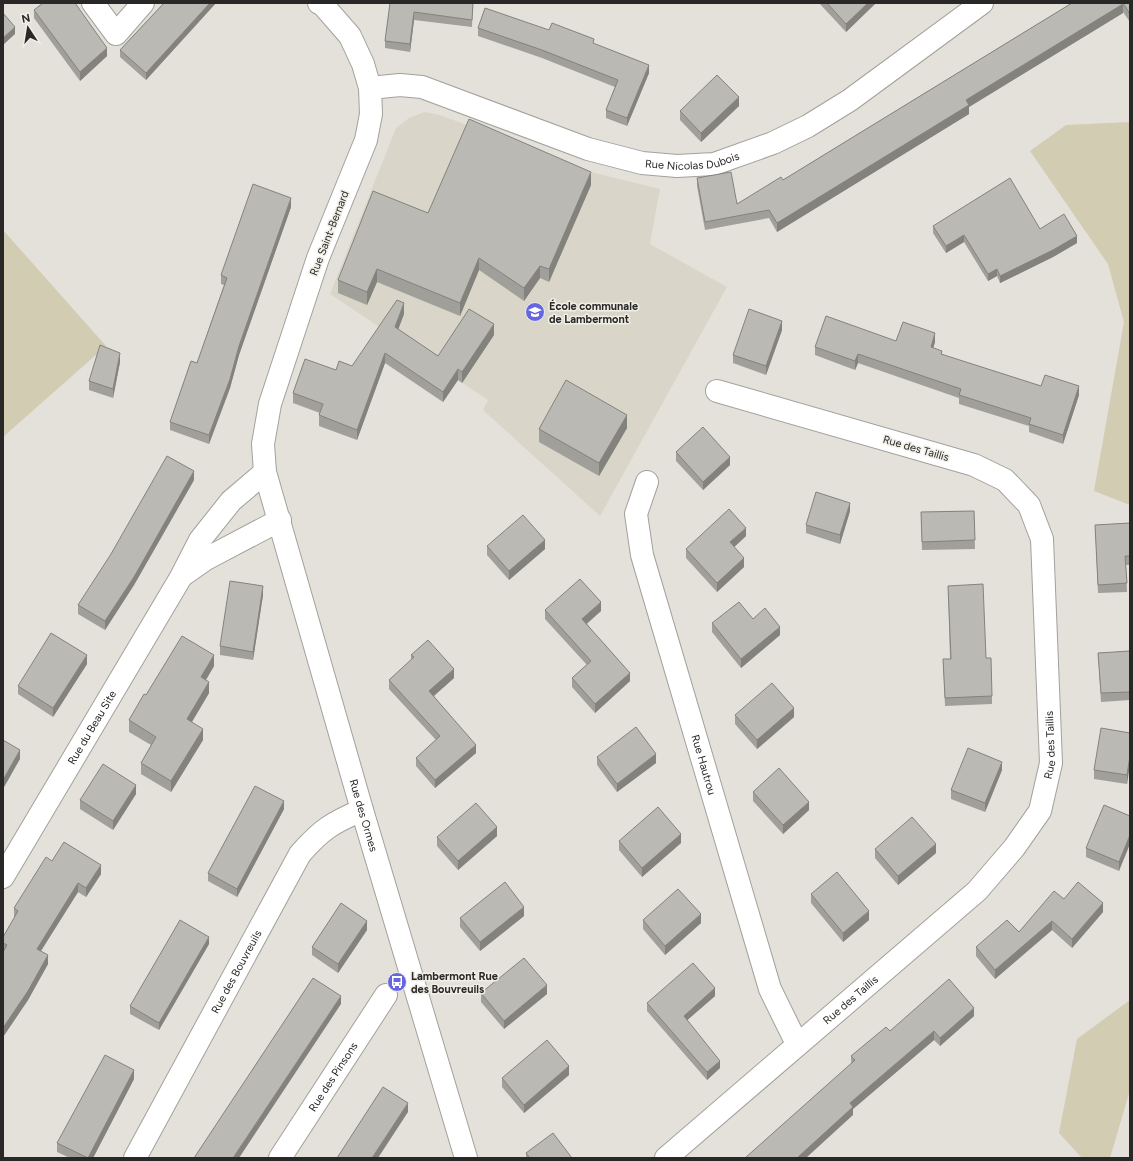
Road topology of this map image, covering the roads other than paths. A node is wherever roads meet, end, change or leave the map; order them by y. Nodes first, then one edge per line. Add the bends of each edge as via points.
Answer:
1 (93, 3) edge
2 (143, 3) edge
3 (982, 3) edge
4 (322, 4) edge
5 (370, 88) junction
6 (717, 391) dead end
7 (266, 472) junction
8 (647, 482) dead end
9 (280, 520) junction
10 (181, 577) junction
11 (362, 810) junction
12 (3, 877) edge
13 (386, 995) dead end
14 (797, 1044) junction
15 (140, 1154) edge
16 (280, 1158) edge
17 (466, 1158) edge
18 (666, 1158) edge

1 - 2 street via 116,34
3 - 5 street, Rue Nicolas Dubois via 850,100 808,126 773,143 714,164 677,166 642,163 588,149 422,87 400,85
4 - 5 street, Rue Saint-Bernard via 350,36 363,64
5 - 7 street, Rue Saint-Bernard via 371,114 366,140 318,258 270,404 263,444
6 - 14 street, Rue des Taillis via 974,464 1005,480 1029,505 1042,539 1051,763 1040,810 1014,848 977,891
7 - 9 street, Rue des Ormes
7 - 10 street, Rue du Beau Site via 231,501 200,540
8 - 14 street, Rue Hautrou via 636,514 642,555 770,989
9 - 10 street, Rue du Beau Site via 206,559
9 - 11 street, Rue des Ormes
10 - 12 street, Rue du Beau Site
11 - 15 street, Rue des Bouvreuils via 334,822 316,835 300,854
11 - 17 street, Rue des Ormes
13 - 16 street, Rue des Pinsons
14 - 18 street, Rue des Taillis

